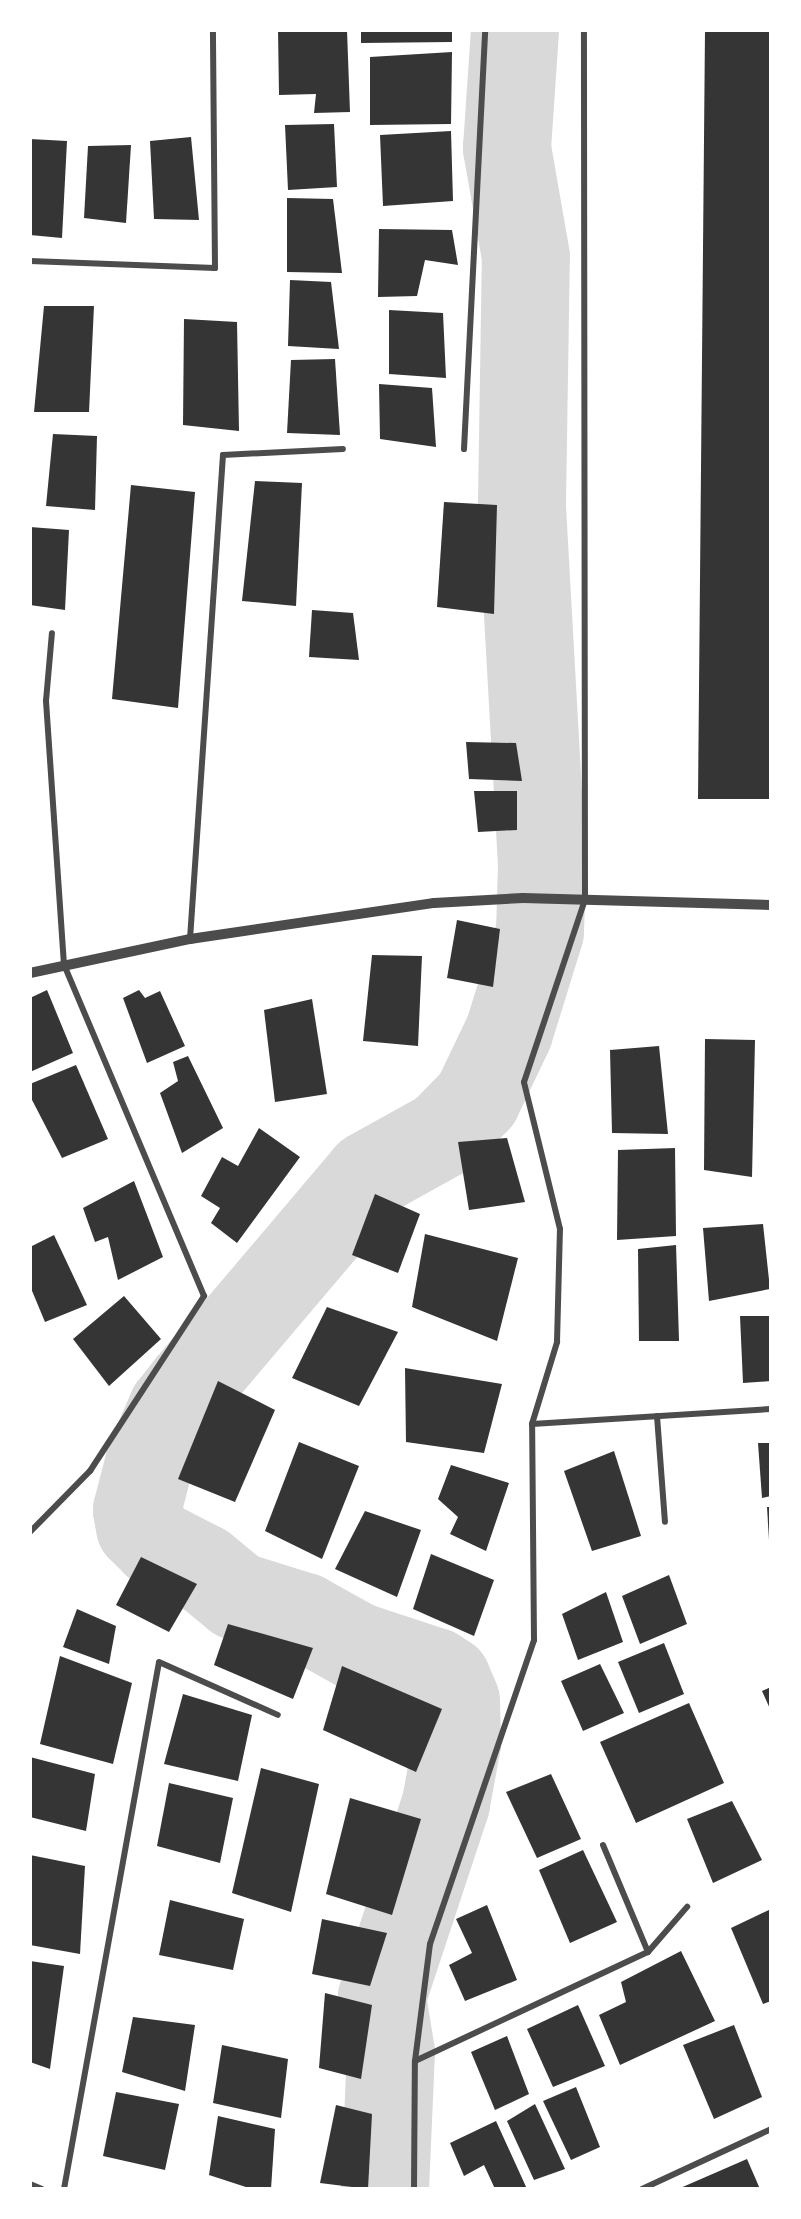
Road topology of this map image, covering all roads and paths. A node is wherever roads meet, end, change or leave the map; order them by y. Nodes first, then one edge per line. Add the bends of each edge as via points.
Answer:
1 (213, 30) edge
2 (485, 30) edge
3 (584, 30) edge
4 (30, 261) edge
5 (344, 449) dead end
6 (464, 449) dead end
7 (52, 633) dead end
8 (585, 900) junction
9 (771, 904) edge
10 (190, 939) junction
11 (64, 965) junction
12 (30, 973) edge
13 (771, 1409) edge
14 (657, 1416) junction
15 (532, 1424) junction
16 (665, 1522) dead end
17 (30, 1532) edge
18 (278, 1715) dead end
19 (603, 1845) dead end
20 (687, 1907) dead end
21 (648, 1952) junction
22 (415, 2061) junction
23 (771, 2129) edge
24 (30, 2184) edge
25 (42, 2189) edge
26 (64, 2189) edge
27 (414, 2189) edge
28 (642, 2189) edge

1 - 4 street via 215,268
2 - 6 street
3 - 8 street
5 - 10 street via 223,455
7 - 11 street via 46,700
8 - 9 street
8 - 10 street via 523,898 434,903
8 - 15 street via 524,1082 560,1229 557,1342
10 - 11 street
11 - 12 street
11 - 17 street via 204,1296 90,1471
13 - 14 street
14 - 15 street
14 - 16 street
15 - 22 street via 534,1640 430,1944
18 - 26 street via 159,1662
19 - 21 street
20 - 21 street
21 - 22 street
22 - 27 street
23 - 28 street
24 - 25 street

